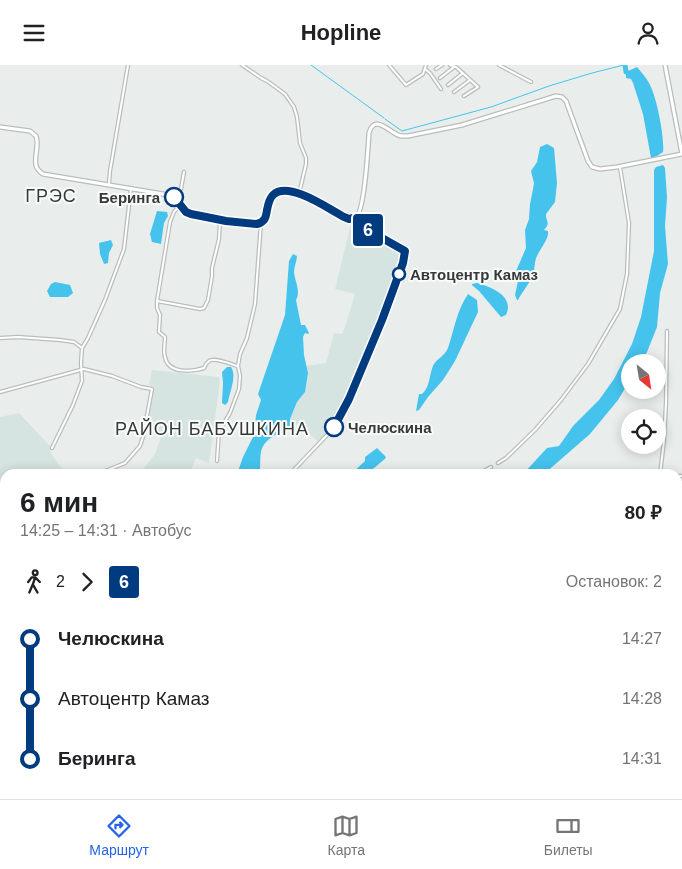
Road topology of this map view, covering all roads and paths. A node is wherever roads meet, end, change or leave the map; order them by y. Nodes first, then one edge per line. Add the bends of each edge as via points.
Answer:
1 (128, 65) edge
2 (242, 65) edge
3 (389, 65) edge
4 (426, 65) edge
5 (442, 65) edge
6 (450, 65) edge
7 (499, 65) edge
8 (665, 65) edge
9 (454, 67) junction
10 (424, 69) junction
11 (436, 69) dead end
12 (463, 73) junction
13 (440, 78) dead end
14 (470, 80) junction
15 (531, 82) dead end
16 (448, 85) dead end
17 (442, 89) dead end
18 (454, 92) dead end
19 (464, 96) dead end
20 (0, 127) edge
21 (682, 154) edge
22 (620, 167) junction
23 (184, 172) dead end
24 (109, 184) junction
25 (132, 188) junction
26 (299, 193) junction
27 (175, 197) junction
28 (181, 204) junction
29 (220, 220) junction
30 (261, 223) junction
31 (405, 251) dead end
32 (157, 301) junction
33 (667, 331) dead end
34 (0, 338) edge
35 (82, 348) junction
36 (238, 366) junction
37 (81, 369) junction
38 (0, 392) edge
39 (52, 448) dead end
40 (217, 461) dead end
41 (498, 463) dead end
42 (491, 467) dead end
43 (111, 469) edge
44 (295, 469) edge
45 (488, 469) edge
46 (659, 469) edge

1 - 24 street
2 - 26 street via 285,94 294,107 306,158
3 - 10 street via 406,85 423,74
4 - 10 street
5 - 11 street
6 - 9 street
7 - 15 street
8 - 21 street
9 - 12 street
9 - 13 street
10 - 17 street
12 - 14 street
12 - 16 street
14 - 18 street
14 - 19 street via 478,87
20 - 24 street via 25,130 36,136 35,166 40,173
21 - 22 street
22 - 26 street via 592,167 566,101 556,96 462,125 408,136 396,135 383,125 374,124 369,133 364,195 356,217 344,217
22 - 41 street via 629,223 628,273 620,309 588,364 561,400 535,430
23 - 27 street via 181,189
24 - 25 street
25 - 27 street
25 - 35 street via 124,249
26 - 30 street via 277,192 269,201 266,217
27 - 28 street
28 - 29 street via 186,212
28 - 32 street via 170,222
29 - 30 street
29 - 32 street via 208,300 204,308
30 - 36 street via 255,304
31 - 44 street via 385,312 346,405 327,435
32 - 36 street via 159,331 165,337 165,358 169,365 188,371 202,369 212,359
33 - 46 street via 664,441
34 - 35 street via 60,339 74,342
35 - 37 street
36 - 40 street via 239,389 219,431
37 - 38 street
37 - 39 street via 82,381 76,399
37 - 43 street via 152,389 140,446 126,463
42 - 45 street

